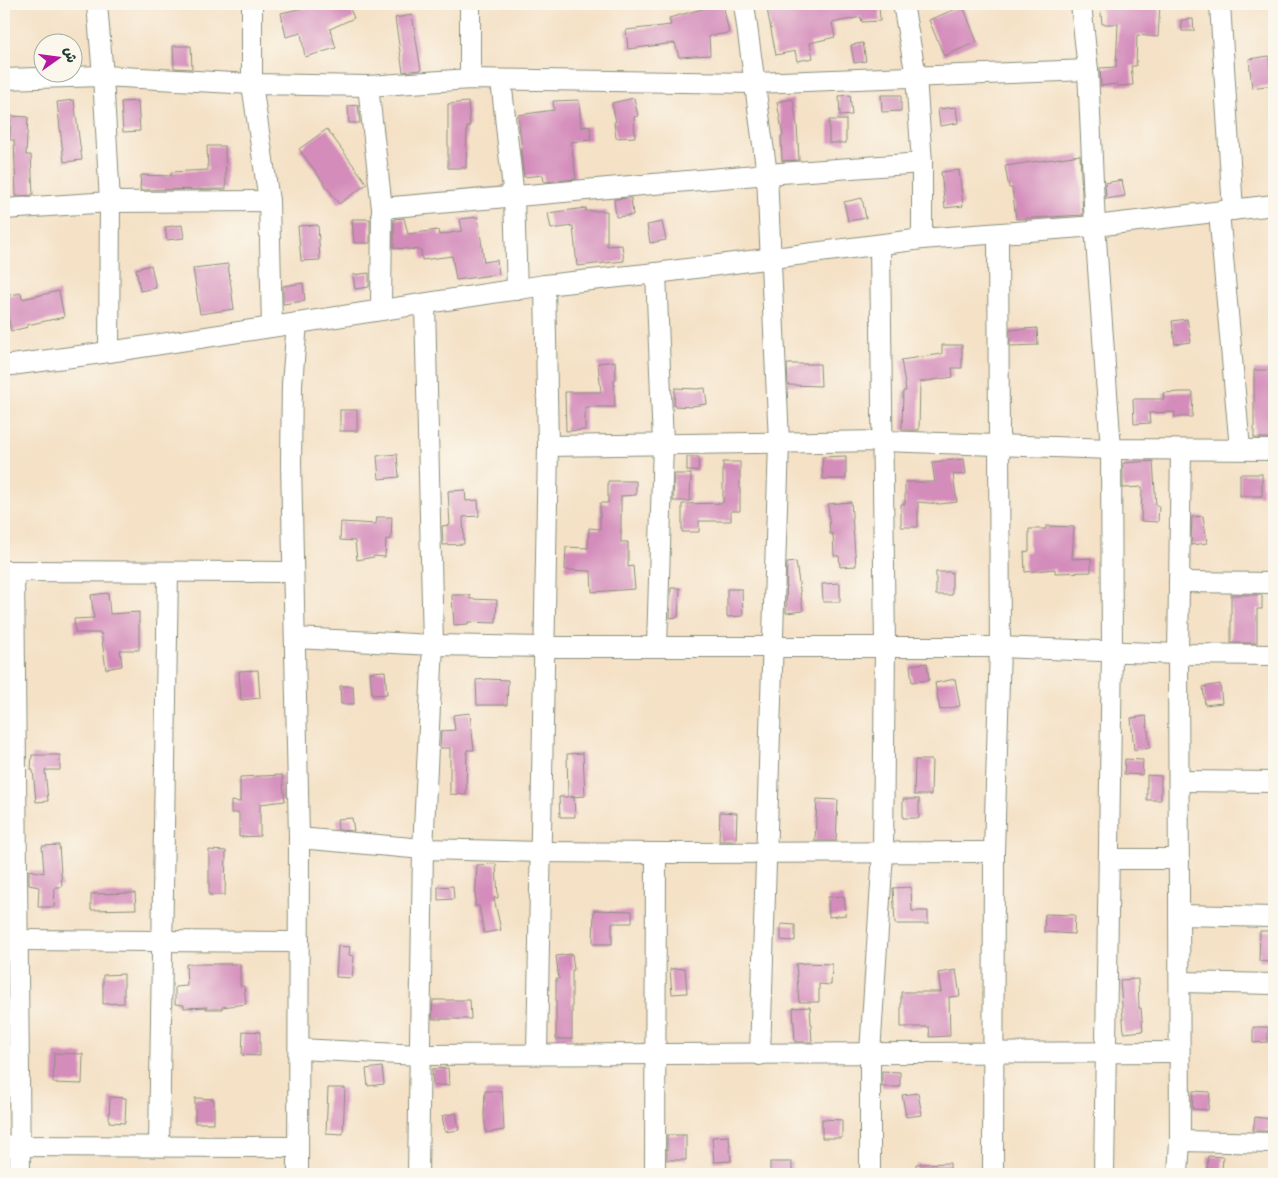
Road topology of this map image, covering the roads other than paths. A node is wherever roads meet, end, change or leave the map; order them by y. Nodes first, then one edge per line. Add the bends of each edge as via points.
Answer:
1 (97, 4) edge
2 (252, 4) edge
3 (470, 4) edge
4 (744, 4) edge
5 (903, 4) edge
6 (1081, 4) edge
7 (1220, 4) edge
8 (1088, 70) junction
9 (103, 76) junction
10 (916, 76) junction
11 (4, 79) edge
12 (470, 79) junction
13 (501, 80) junction
14 (754, 83) junction
15 (252, 84) junction
16 (368, 86) junction
17 (922, 163) junction
18 (767, 174) junction
19 (514, 198) junction
20 (268, 201) junction
21 (110, 202) junction
22 (1274, 205) edge
23 (382, 208) junction
24 (4, 210) edge
25 (1226, 211) junction
26 (1095, 226) junction
27 (998, 234) junction
28 (922, 239) junction
29 (880, 245) junction
30 (770, 259) junction
31 (656, 273) junction
32 (545, 285) junction
33 (517, 290) junction
34 (425, 304) junction
35 (381, 309) junction
36 (297, 323) junction
37 (272, 326) junction
38 (109, 352) junction
39 (4, 366) edge
40 (882, 441) junction
41 (779, 442) junction
42 (663, 443) junction
43 (548, 446) junction
44 (998, 446) junction
45 (1111, 449) junction
46 (1181, 450) junction
47 (1240, 450) junction
48 (1274, 450) edge
49 (9, 571) edge
50 (168, 572) junction
51 (293, 572) junction
52 (1179, 582) junction
53 (1274, 582) edge
54 (295, 638) junction
55 (433, 645) junction
56 (885, 646) junction
57 (1000, 646) junction
58 (545, 647) junction
59 (657, 647) junction
60 (772, 647) junction
61 (1112, 651) junction
62 (1178, 654) junction
63 (1274, 655) edge
64 (10, 706) edge
65 (1179, 781) junction
66 (1274, 782) edge
67 (10, 793) edge
68 (299, 838) junction
69 (423, 849) junction
70 (541, 852) junction
71 (994, 852) junction
72 (656, 853) junction
73 (767, 853) junction
74 (883, 853) junction
75 (1109, 859) junction
76 (1179, 859) junction
77 (10, 871) edge
78 (1179, 915) junction
79 (1274, 917) edge
80 (18, 940) junction
81 (162, 941) junction
82 (299, 942) junction
83 (1180, 982) junction
84 (1274, 984) edge
85 (11, 1007) edge
86 (299, 1049) junction
87 (1107, 1052) junction
88 (1179, 1052) junction
89 (537, 1053) junction
90 (656, 1053) junction
91 (870, 1053) junction
92 (994, 1054) junction
93 (419, 1055) junction
94 (760, 1055) junction
95 (1180, 1141) junction
96 (1274, 1143) edge
97 (12, 1146) edge
98 (159, 1146) junction
99 (298, 1147) junction
100 (20, 1174) edge
101 (298, 1174) edge
102 (418, 1174) edge
103 (655, 1174) edge
104 (870, 1174) edge
105 (993, 1174) edge
106 (1104, 1174) edge
107 (1178, 1174) edge

1 - 9 street
2 - 15 street
3 - 12 street
4 - 14 street
5 - 10 street
6 - 8 street
7 - 25 street
8 - 10 street
8 - 26 street
9 - 11 street
9 - 15 street
9 - 21 street
10 - 14 street
10 - 17 street
12 - 13 street
12 - 16 street
13 - 14 street
13 - 19 street
14 - 18 street
15 - 16 street
15 - 20 street
16 - 23 street
17 - 18 street
17 - 28 street
18 - 19 street
18 - 30 street
19 - 23 street
19 - 33 street
20 - 21 street
20 - 37 street
21 - 24 street
21 - 38 street
22 - 25 street
23 - 35 street
25 - 26 street
25 - 47 street
26 - 27 street
26 - 45 street
27 - 28 street
27 - 44 street
28 - 29 street
29 - 30 street
29 - 40 street
30 - 31 street
30 - 41 street
31 - 32 street
31 - 42 street
32 - 33 street
32 - 43 street
33 - 34 street
34 - 35 street
34 - 55 street
35 - 36 street
36 - 37 street
36 - 51 street via 291,414
37 - 38 street
38 - 39 street
40 - 41 street
40 - 44 street
40 - 56 street
41 - 42 street
41 - 60 street
42 - 43 street
42 - 59 street
43 - 58 street
44 - 45 street
44 - 57 street
45 - 46 street
45 - 61 street
46 - 47 street
46 - 52 street
47 - 48 street
49 - 50 street
49 - 64 street
50 - 51 street
50 - 81 street
51 - 54 street
52 - 53 street
52 - 62 street
54 - 55 street
54 - 68 street
55 - 58 street
55 - 69 street
56 - 57 street
56 - 60 street
56 - 74 street
57 - 61 street
57 - 71 street
58 - 59 street
58 - 70 street
59 - 60 street
60 - 73 street
61 - 62 street
61 - 75 street
62 - 63 street
62 - 65 street
64 - 67 street
65 - 66 street
65 - 76 street
67 - 77 street
68 - 69 street
68 - 82 street
69 - 70 street
69 - 93 street
70 - 72 street
70 - 89 street
71 - 74 street
71 - 92 street
72 - 73 street
72 - 90 street
73 - 74 street
73 - 94 street
74 - 91 street
75 - 76 street
75 - 87 street
76 - 78 street
77 - 80 street
78 - 79 street
78 - 83 street
80 - 81 street
80 - 85 street
81 - 82 street
81 - 98 street
82 - 86 street
83 - 84 street
83 - 88 street
85 - 97 street
86 - 93 street
86 - 99 street
87 - 88 street
87 - 92 street
87 - 106 street
88 - 95 street
89 - 90 street
89 - 93 street
90 - 94 street
90 - 103 street
91 - 92 street
91 - 94 street
91 - 104 street
92 - 105 street
93 - 102 street
95 - 96 street
95 - 107 street
97 - 98 street
97 - 100 street
98 - 99 street
99 - 101 street

